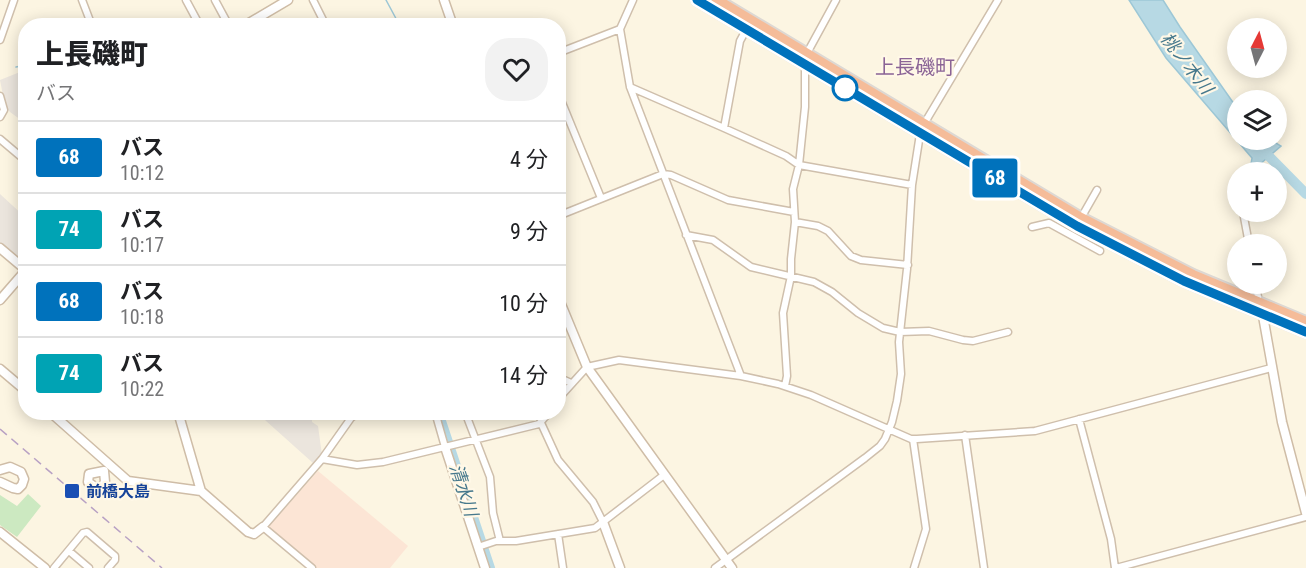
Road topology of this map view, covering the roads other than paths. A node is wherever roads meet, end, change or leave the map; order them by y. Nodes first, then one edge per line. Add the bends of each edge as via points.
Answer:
1 (14, 0) edge
2 (82, 0) edge
3 (186, 0) edge
4 (215, 0) edge
5 (288, 0) edge
6 (313, 0) edge
7 (444, 0) edge
8 (633, 0) edge
9 (697, 0) edge
10 (717, 0) edge
11 (836, 0) edge
12 (998, 0) edge
13 (89, 18) edge
14 (196, 18) edge
15 (225, 18) edge
16 (258, 18) edge
17 (322, 18) edge
18 (450, 18) edge
19 (620, 29) junction
20 (746, 30) junction
21 (0, 40) edge
22 (566, 50) edge
23 (806, 59) junction
24 (630, 87) junction
25 (0, 96) edge
26 (566, 113) edge
27 (0, 117) edge
28 (724, 128) junction
29 (922, 129) junction
30 (0, 139) edge
31 (18, 154) edge
32 (798, 165) junction
33 (663, 174) junction
34 (912, 184) junction
35 (1097, 190) dead end
36 (601, 198) junction
37 (794, 212) junction
38 (566, 213) edge
39 (795, 222) junction
40 (1032, 227) dead end
41 (1077, 227) junction
42 (686, 235) junction
43 (0, 248) edge
44 (1100, 251) dead end
45 (18, 264) edge
46 (908, 265) junction
47 (791, 276) junction
48 (18, 278) edge
49 (1258, 294) edge
50 (0, 300) edge
51 (1259, 304) junction
52 (566, 316) edge
53 (1263, 316) junction
54 (1306, 322) edge
55 (900, 332) junction
56 (1008, 332) dead end
57 (1306, 332) edge
58 (587, 367) junction
59 (1271, 368) junction
60 (0, 369) edge
61 (741, 376) junction
62 (566, 381) edge
63 (571, 383) junction
64 (18, 384) edge
65 (785, 386) junction
66 (566, 389) edge
67 (1079, 419) junction
68 (58, 420) edge
69 (180, 420) edge
70 (350, 420) edge
71 (438, 420) edge
72 (468, 420) edge
73 (542, 420) edge
74 (540, 423) junction
75 (889, 430) junction
76 (965, 435) junction
77 (913, 439) junction
78 (476, 440) junction
79 (448, 447) junction
80 (322, 459) junction
81 (0, 470) edge
82 (664, 475) junction
83 (0, 482) edge
84 (201, 491) junction
85 (1306, 515) edge
86 (603, 522) junction
87 (263, 527) junction
88 (0, 532) edge
89 (558, 534) junction
90 (500, 541) junction
91 (481, 546) junction
92 (69, 551) junction
93 (726, 560) junction
94 (1136, 565) edge
95 (45, 568) edge
96 (54, 568) edge
97 (89, 568) edge
98 (108, 568) edge
99 (312, 568) edge
100 (485, 568) edge
101 (564, 568) edge
102 (620, 568) edge
103 (714, 568) edge
104 (732, 568) edge
105 (914, 568) edge
106 (984, 568) edge
107 (1115, 568) edge

1 - 21 street
2 - 13 street
3 - 14 street
4 - 15 street
5 - 16 street
6 - 17 street
7 - 18 street
8 - 19 street
9 - 20 highway
10 - 23 highway
11 - 23 street
12 - 29 street
19 - 22 street
19 - 24 street
20 - 23 highway
20 - 28 street via 740,41
23 - 29 highway
23 - 32 street
24 - 28 street
24 - 33 street
25 - 27 street via 4,110
26 - 36 street
28 - 32 street
29 - 34 street
29 - 41 highway
30 - 31 street
32 - 34 street
32 - 37 street
33 - 36 street
33 - 37 street via 728,200
33 - 42 street
34 - 46 street
35 - 41 street
36 - 38 street
37 - 39 street
39 - 46 street via 828,231 851,256 861,260
39 - 47 street
40 - 41 street via 1049,223
41 - 44 street
41 - 51 highway
41 - 53 highway
42 - 47 street via 713,240 751,267
42 - 61 street
43 - 45 street
46 - 55 street
47 - 55 street via 814,282 875,323
47 - 65 street via 783,313
48 - 50 street
49 - 51 street
51 - 53 street
51 - 54 highway
52 - 58 street
53 - 57 highway
53 - 59 street
55 - 56 street via 929,331 973,341
55 - 75 street via 901,374
58 - 61 street via 619,360
58 - 63 street
58 - 82 street
59 - 67 street
59 - 85 street
60 - 64 street
61 - 65 street
62 - 63 street
63 - 66 street
65 - 75 street
67 - 76 street via 1035,431
67 - 107 street via 1112,539
68 - 84 street via 106,468 128,481
69 - 84 street
70 - 80 street
71 - 79 street
72 - 78 street
73 - 74 street
74 - 78 street
74 - 86 street via 558,460
75 - 77 street
75 - 93 street via 880,446
76 - 77 street
76 - 106 street
77 - 105 street via 926,529
78 - 79 street
78 - 90 street via 491,481
79 - 80 street via 374,464
79 - 91 street
80 - 87 street
81 - 83 street via 14,468 24,479 18,489
82 - 86 street
82 - 93 street
84 - 87 street via 249,532 254,534
85 - 94 street
86 - 89 street via 595,528
86 - 102 street
87 - 99 street
88 - 95 street
89 - 90 street
89 - 101 street
90 - 91 street
91 - 100 street
92 - 96 street
92 - 97 street
92 - 98 street via 83,533 89,533 115,556
93 - 103 street
93 - 104 street
94 - 107 street

